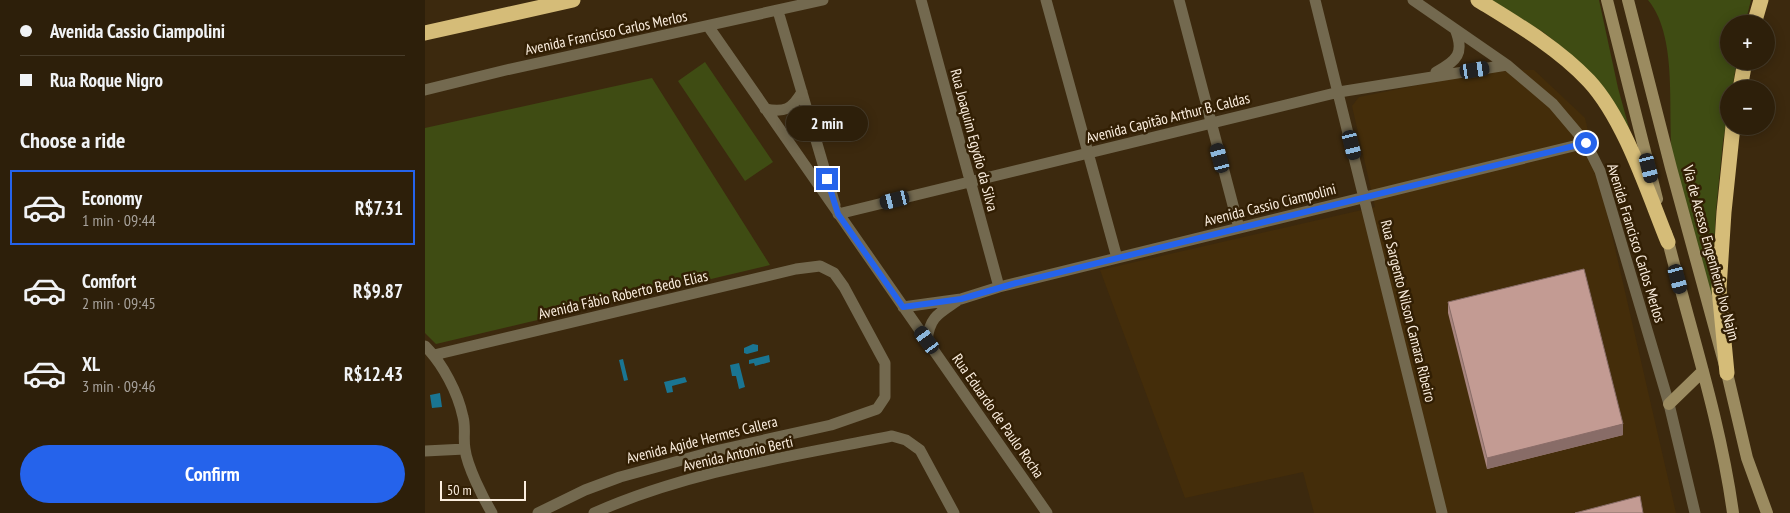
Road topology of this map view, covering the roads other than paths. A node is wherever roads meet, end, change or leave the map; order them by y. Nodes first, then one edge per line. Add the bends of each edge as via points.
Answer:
1 (573, 0) edge
2 (823, 0) edge
3 (921, 0) edge
4 (1046, 0) edge
5 (1179, 0) edge
6 (1315, 0) edge
7 (1413, 0) edge
8 (1478, 0) edge
9 (1607, 0) edge
10 (1628, 0) edge
11 (1761, 0) edge
12 (778, 11) junction
13 (1757, 15) edge
14 (708, 26) junction
15 (1455, 28) junction
16 (425, 33) edge
17 (1507, 65) junction
18 (1425, 77) junction
19 (425, 90) edge
20 (802, 92) junction
21 (1339, 92) junction
22 (765, 109) junction
23 (1211, 124) junction
24 (1732, 135) edge
25 (1586, 143) junction
26 (1088, 153) junction
27 (970, 182) junction
28 (1365, 197) junction
29 (838, 214) junction
30 (1239, 228) junction
31 (1668, 242) junction
32 (1117, 258) junction
33 (999, 287) junction
34 (961, 299) junction
35 (903, 307) junction
36 (927, 340) junction
37 (425, 346) edge
38 (434, 355) junction
39 (1703, 371) junction
40 (1727, 373) junction
41 (1669, 404) junction
42 (877, 409) joint
43 (465, 449) junction
44 (425, 451) edge
45 (492, 513) edge
46 (538, 513) edge
47 (594, 513) edge
48 (954, 513) edge
49 (1047, 513) edge
50 (1442, 513) edge
51 (1695, 513) edge
52 (1733, 513) edge
53 (1767, 513) edge

1 - 16 highway
2 - 12 street, Avenida Francisco Carlos Merlos
3 - 27 street, Rua Joaquim Egydio da Silva
4 - 26 street
5 - 23 street
6 - 21 street, Rua Sargento Nilson Camara Ribeiro
7 - 15 street, Avenida Francisco Carlos Merlos
8 - 31 highway via 1559,53 1589,82 1607,105 1627,143
9 - 31 main road
10 - 40 main road, Via de Acesso Engenheiro Ivo Najm
11 - 13 highway
12 - 14 street, Avenida Francisco Carlos Merlos
12 - 20 street
14 - 19 street, Avenida Francisco Carlos Merlos
14 - 22 street, Rua Eduardo de Paulo Rocha
15 - 17 street, Avenida Francisco Carlos Merlos
15 - 18 street via 1459,46 1455,60
17 - 18 street, Avenida Capitão Arthur B. Caldas
17 - 25 street, Avenida Francisco Carlos Merlos via 1553,104
18 - 21 street, Avenida Capitão Arthur B. Caldas
20 - 22 street via 788,109
20 - 29 street
21 - 23 street, Avenida Capitão Arthur B. Caldas
21 - 28 street, Rua Sargento Nilson Camara Ribeiro
22 - 29 street, Rua Eduardo de Paulo Rocha
23 - 26 street, Avenida Capitão Arthur B. Caldas
23 - 30 street
24 - 40 highway via 1719,289
25 - 28 street, Avenida Cassio Ciampolini
25 - 41 street, Avenida Francisco Carlos Merlos via 1600,171
26 - 27 street, Avenida Capitão Arthur B. Caldas
26 - 32 street
27 - 29 street, Avenida Capitão Arthur B. Caldas
27 - 33 street, Rua Joaquim Egydio da Silva
28 - 30 street, Avenida Cassio Ciampolini
28 - 50 street, Rua Sargento Nilson Camara Ribeiro
29 - 35 street, Rua Eduardo de Paulo Rocha
30 - 32 street, Avenida Cassio Ciampolini
31 - 39 main road
32 - 33 street, Avenida Cassio Ciampolini
33 - 34 street, Avenida Cassio Ciampolini
34 - 35 street
34 - 36 street via 939,314 929,326
35 - 36 street, Rua Eduardo de Paulo Rocha
36 - 49 street, Rua Eduardo de Paulo Rocha
37 - 38 street
38 - 42 street, Avenida Fábio Roberto Bedo Elias via 820,266 834,273 844,287 885,363 885,397
38 - 43 street via 454,391 463,418
39 - 41 main road
39 - 52 main road via 1727,471
40 - 53 main road, Via de Acesso Engenheiro Ivo Najm via 1747,458
41 - 51 street, Avenida Francisco Carlos Merlos
42 - 46 street, Avenida Agide Hermes Callera via 831,425 715,451 620,477
43 - 44 street
43 - 45 street
47 - 48 street, Avenida Antonio Berti via 669,486 733,468 893,436 920,450

